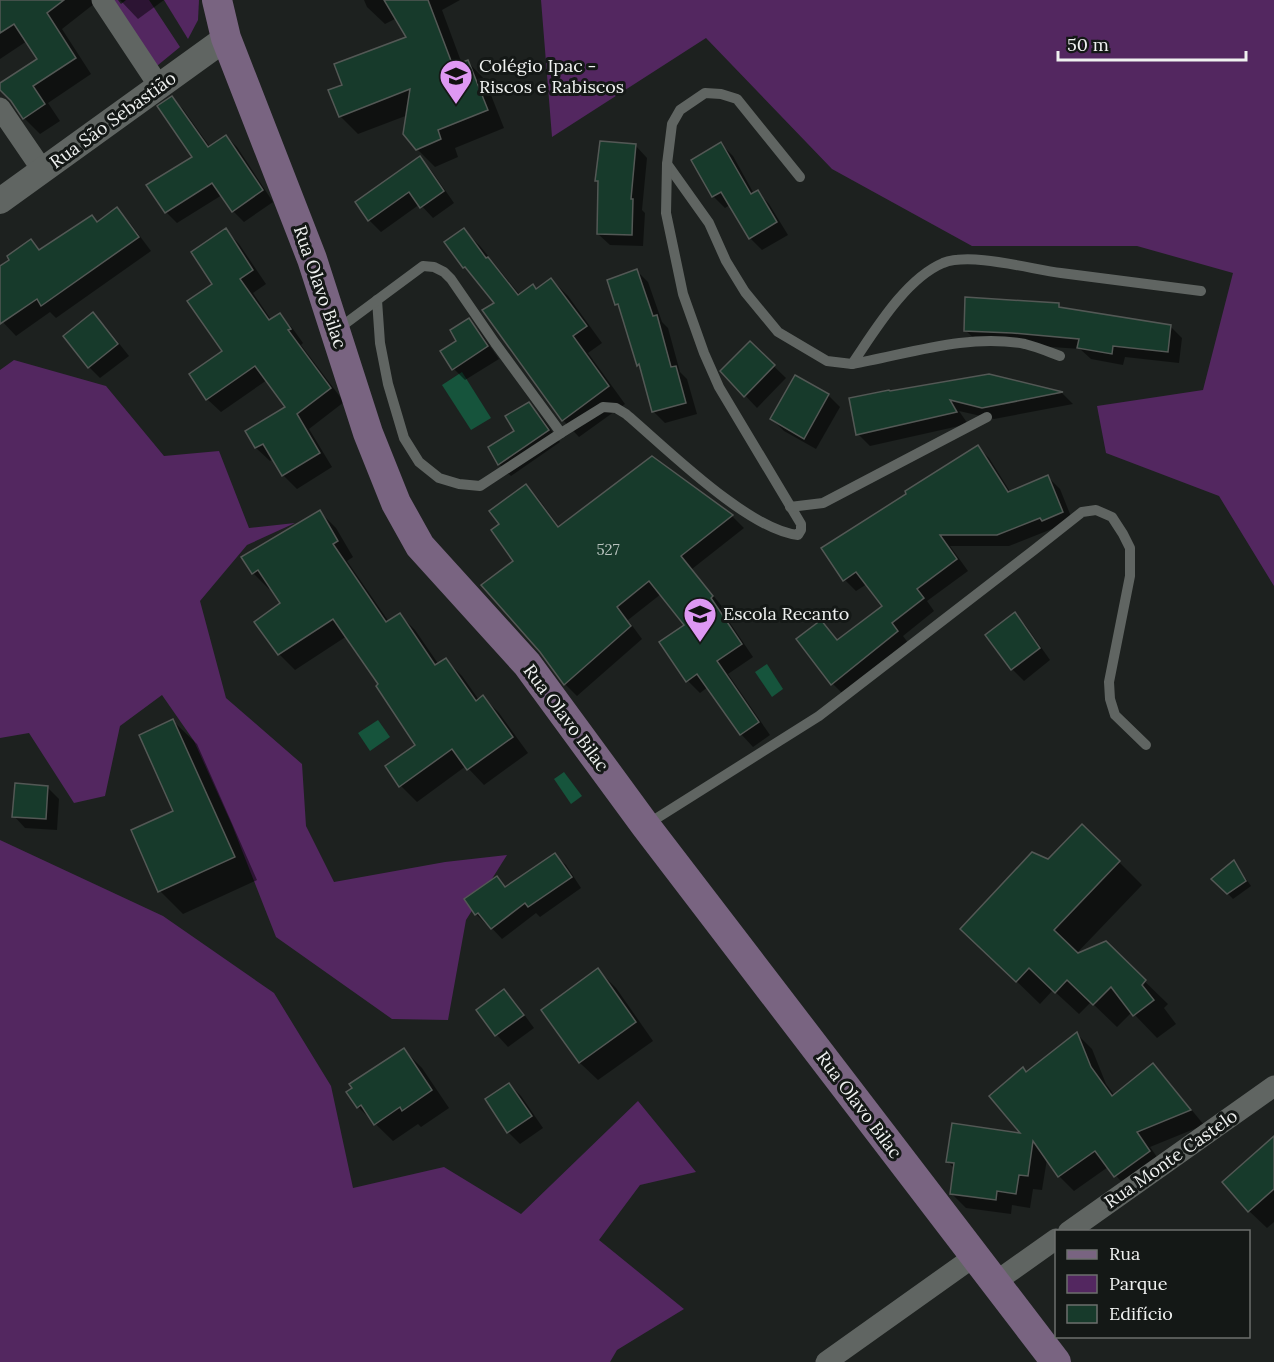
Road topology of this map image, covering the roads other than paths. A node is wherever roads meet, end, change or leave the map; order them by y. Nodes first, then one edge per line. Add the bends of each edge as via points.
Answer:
1 (102, 0) edge
2 (217, 0) edge
3 (226, 38) junction
4 (159, 86) junction
5 (0, 108) edge
6 (667, 164) junction
7 (43, 171) junction
8 (800, 177) dead end
9 (0, 201) edge
10 (1201, 291) dead end
11 (377, 300) junction
12 (335, 331) junction
13 (1060, 356) dead end
14 (852, 364) junction
15 (987, 417) dead end
16 (561, 432) junction
17 (790, 507) junction
18 (1146, 745) dead end
19 (645, 825) junction
20 (1274, 1086) edge
21 (1071, 1230) edge
22 (1055, 1240) edge
23 (975, 1256) junction
24 (994, 1283) junction
25 (826, 1362) edge
26 (1056, 1362) edge

1 - 4 street
2 - 3 main road, Rua Olavo Bilac
3 - 4 street, Rua São Sebastião
3 - 12 main road, Rua Olavo Bilac via 312,259
4 - 7 street, Rua São Sebastião
5 - 7 street
6 - 8 lane via 672,124 680,110 705,93 721,94 737,99
6 - 14 lane via 709,223 745,292 778,332 827,361
6 - 17 lane via 666,213 674,258 704,353 719,387
7 - 9 street, Rua São Sebastião
10 - 14 lane via 989,261 944,263 922,277 894,304
11 - 12 lane
11 - 16 lane via 423,266 444,272
11 - 16 lane via 388,384 404,438 419,462 439,478 480,486
12 - 19 main road, Rua Olavo Bilac via 368,434 396,503 420,546 527,664
13 - 14 lane via 1026,344 998,341 944,345
15 - 17 lane via 823,503
16 - 17 lane via 603,407 616,408 746,513 782,532 798,535 801,524
18 - 19 lane via 1115,715 1110,699 1109,682 1130,576 1130,548 1112,517 1096,510 1082,512 819,716
19 - 23 main road, Rua Olavo Bilac
20 - 21 street, Rua Monte Castelo
22 - 24 street
23 - 24 main road, Rua Olavo Bilac
23 - 25 street
24 - 26 main road, Rua Olavo Bilac

